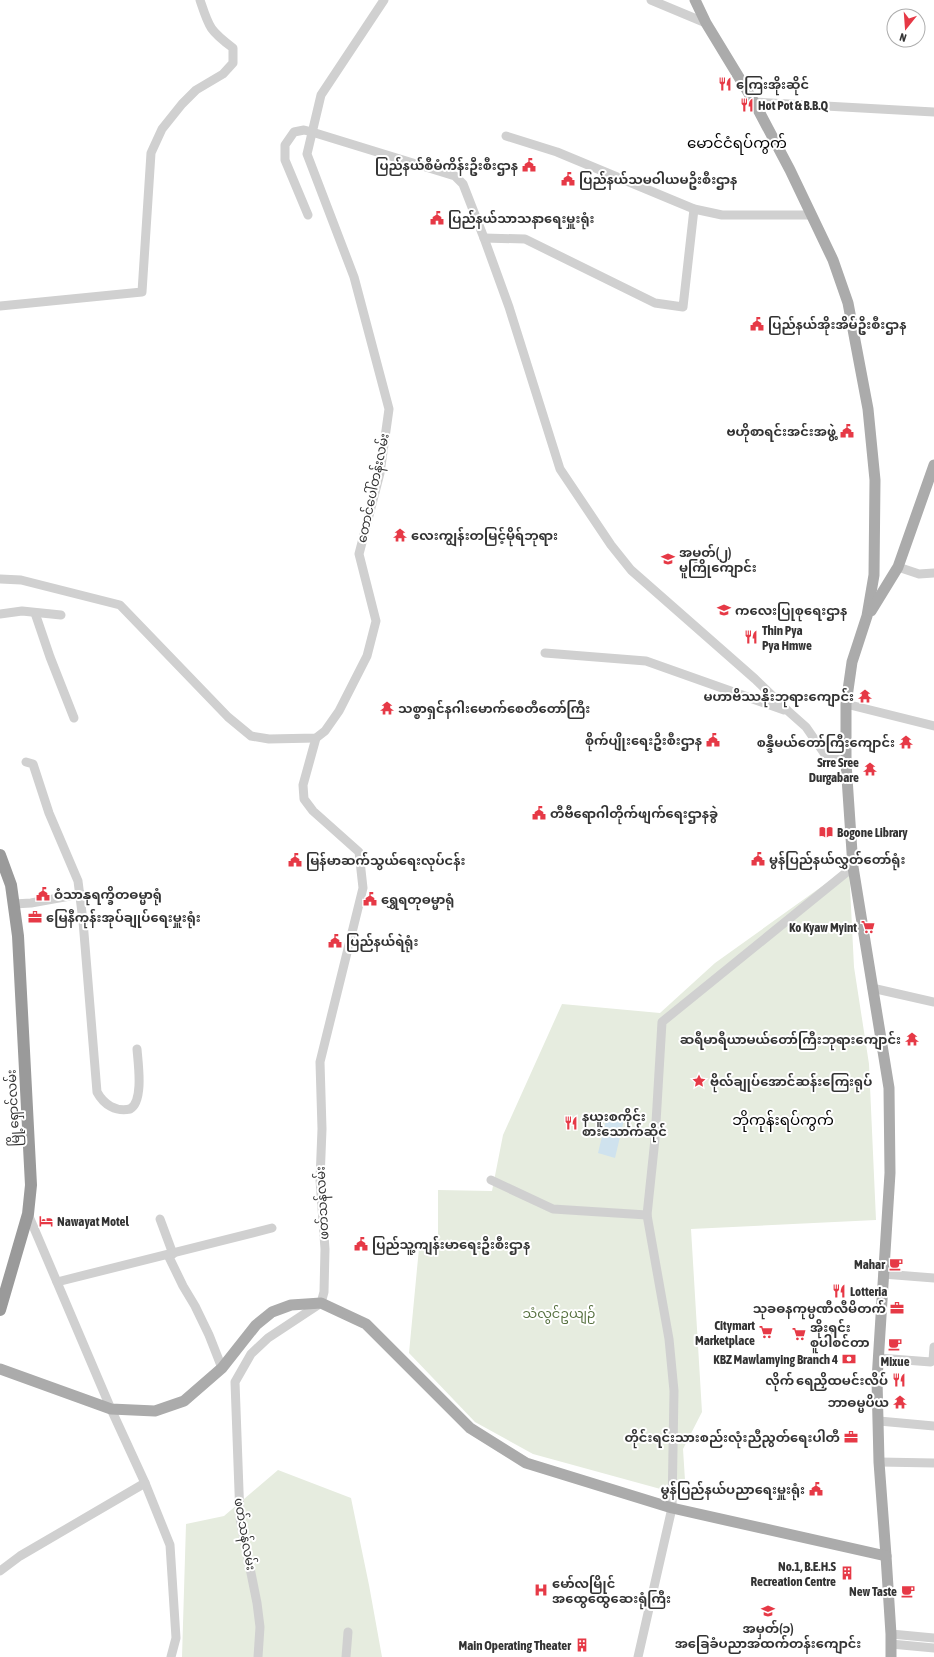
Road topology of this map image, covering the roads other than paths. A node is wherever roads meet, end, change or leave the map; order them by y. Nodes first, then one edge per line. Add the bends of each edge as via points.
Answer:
1 (200, 0) edge
2 (384, 0) edge
3 (651, 0) edge
4 (695, 0) edge
5 (706, 23) junction
6 (754, 102) junction
7 (934, 112) edge
8 (312, 132) junction
9 (506, 136) dead end
10 (694, 209) junction
11 (308, 215) dead end
12 (812, 215) junction
13 (484, 238) junction
14 (0, 306) edge
15 (934, 464) edge
16 (898, 567) junction
17 (934, 573) edge
18 (0, 579) edge
19 (35, 613) junction
20 (0, 614) edge
21 (61, 615) dead end
22 (868, 616) junction
23 (545, 653) dead end
24 (846, 704) junction
25 (788, 711) junction
26 (74, 718) dead end
27 (934, 726) edge
28 (316, 738) junction
29 (26, 762) dead end
30 (846, 763) junction
31 (0, 854) edge
32 (853, 867) junction
33 (81, 894) junction
34 (14, 904) junction
35 (872, 988) junction
36 (934, 1002) edge
37 (137, 1049) dead end
38 (491, 1180) dead end
39 (28, 1214) junction
40 (647, 1215) junction
41 (160, 1219) dead end
42 (272, 1228) dead end
43 (171, 1254) junction
44 (883, 1274) junction
45 (934, 1278) edge
46 (57, 1282) junction
47 (321, 1303) junction
48 (0, 1310) edge
49 (934, 1347) edge
50 (879, 1358) junction
51 (222, 1368) junction
52 (0, 1369) edge
53 (112, 1409) junction
54 (879, 1421) junction
55 (934, 1426) edge
56 (879, 1462) junction
57 (934, 1463) edge
58 (145, 1483) junction
59 (672, 1508) junction
60 (886, 1556) junction
61 (0, 1572) edge
62 (348, 1632) dead end
63 (934, 1638) edge
64 (891, 1639) junction
65 (934, 1648) edge
66 (171, 1657) edge
67 (258, 1657) edge
68 (346, 1657) edge
69 (638, 1657) edge
70 (890, 1657) edge

1 - 14 street via 212,31 233,48 233,63 223,74 196,90 182,104 162,129 152,153 142,292
2 - 8 street, တောင်ပေါ်တန်းလမ်း via 321,94
3 - 5 street
4 - 5 main road
5 - 6 main road
6 - 7 street
6 - 12 main road
8 - 11 street via 294,132 285,145 285,160
8 - 13 street via 455,176 463,184
8 - 28 street, တောင်ပေါ်တန်းလမ်း via 307,154 354,277 389,410 380,473 359,554 376,621 367,656 339,711 325,731
9 - 10 street via 557,152
10 - 12 street via 722,215
10 - 13 street via 683,306 655,302 525,240
12 - 22 main road via 833,260 848,303 868,409 875,488 874,575
13 - 25 street via 509,307 560,469 631,570
15 - 16 main road
16 - 17 street via 919,574
16 - 22 main road
18 - 28 street via 21,580 120,605 228,717 251,736 269,739
19 - 20 street via 22,611
19 - 21 street
19 - 26 street
22 - 24 main road via 852,662
23 - 25 street via 646,661
24 - 27 street
24 - 30 main road
25 - 30 street via 806,727 824,753
28 - 47 street, ဖတ်သန်လမ်း via 303,785 304,799 313,811 359,852 364,888 320,1062 320,1180 325,1249 324,1292
29 - 33 street via 33,764
30 - 32 main road
31 - 34 highway, မြို့ရှောင်လမ်း via 11,885
32 - 35 main road
32 - 40 street via 662,1022 655,1139
33 - 34 street
33 - 37 street via 97,1092 103,1102 118,1109 130,1109 136,1103 139,1085
34 - 39 highway, မြို့ရှောင်လမ်း via 27,1091 31,1185
35 - 36 street
35 - 44 main road via 889,1088 890,1173
38 - 40 street via 553,1209
39 - 46 street
39 - 48 highway, မြို့ရှောင်လမ်း
40 - 59 street via 669,1339 674,1391
41 - 43 street
42 - 43 street
43 - 46 street
43 - 51 street via 183,1286 209,1335
44 - 45 street
44 - 50 main road
46 - 53 street
47 - 51 main road via 291,1305 272,1312 256,1325
47 - 59 main road via 366,1324 470,1428 526,1463
47 - 67 street, ဖတ်သန်လမ်း via 268,1338 251,1354 235,1382 240,1518 257,1603 260,1627
49 - 50 street via 931,1362
50 - 54 main road
51 - 53 main road via 184,1401 155,1410
52 - 53 main road
53 - 58 street
54 - 55 street
54 - 56 main road
56 - 57 street
56 - 60 main road
58 - 61 street via 20,1556
58 - 66 street via 170,1545 176,1638
59 - 60 main road
59 - 69 street
60 - 64 main road
62 - 68 street
63 - 64 street
64 - 65 street
64 - 70 main road

